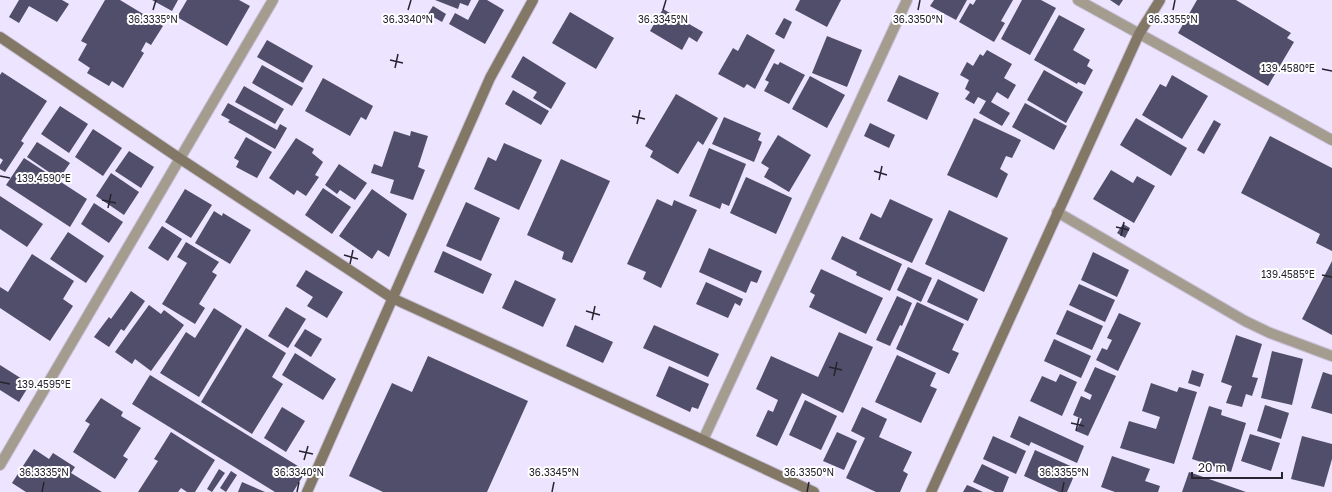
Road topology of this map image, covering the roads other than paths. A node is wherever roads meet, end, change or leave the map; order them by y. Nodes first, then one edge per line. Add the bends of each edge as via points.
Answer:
1 (273, 0) edge
2 (533, 0) edge
3 (907, 0) edge
4 (1078, 0) edge
5 (1160, 0) edge
6 (1139, 34) junction
7 (0, 37) edge
8 (1332, 140) edge
9 (179, 158) junction
10 (1056, 212) junction
11 (392, 298) junction
12 (1332, 356) edge
13 (703, 440) junction
14 (0, 465) edge
15 (307, 492) edge
16 (814, 492) edge
17 (930, 492) edge

1 - 9 street
2 - 11 street via 490,78
3 - 13 street
4 - 6 street
5 - 6 street
6 - 8 street
6 - 10 street
7 - 9 street
9 - 11 street
9 - 14 street
10 - 12 street via 1245,321 1270,334
10 - 17 street
11 - 13 street
11 - 15 street
13 - 16 street

